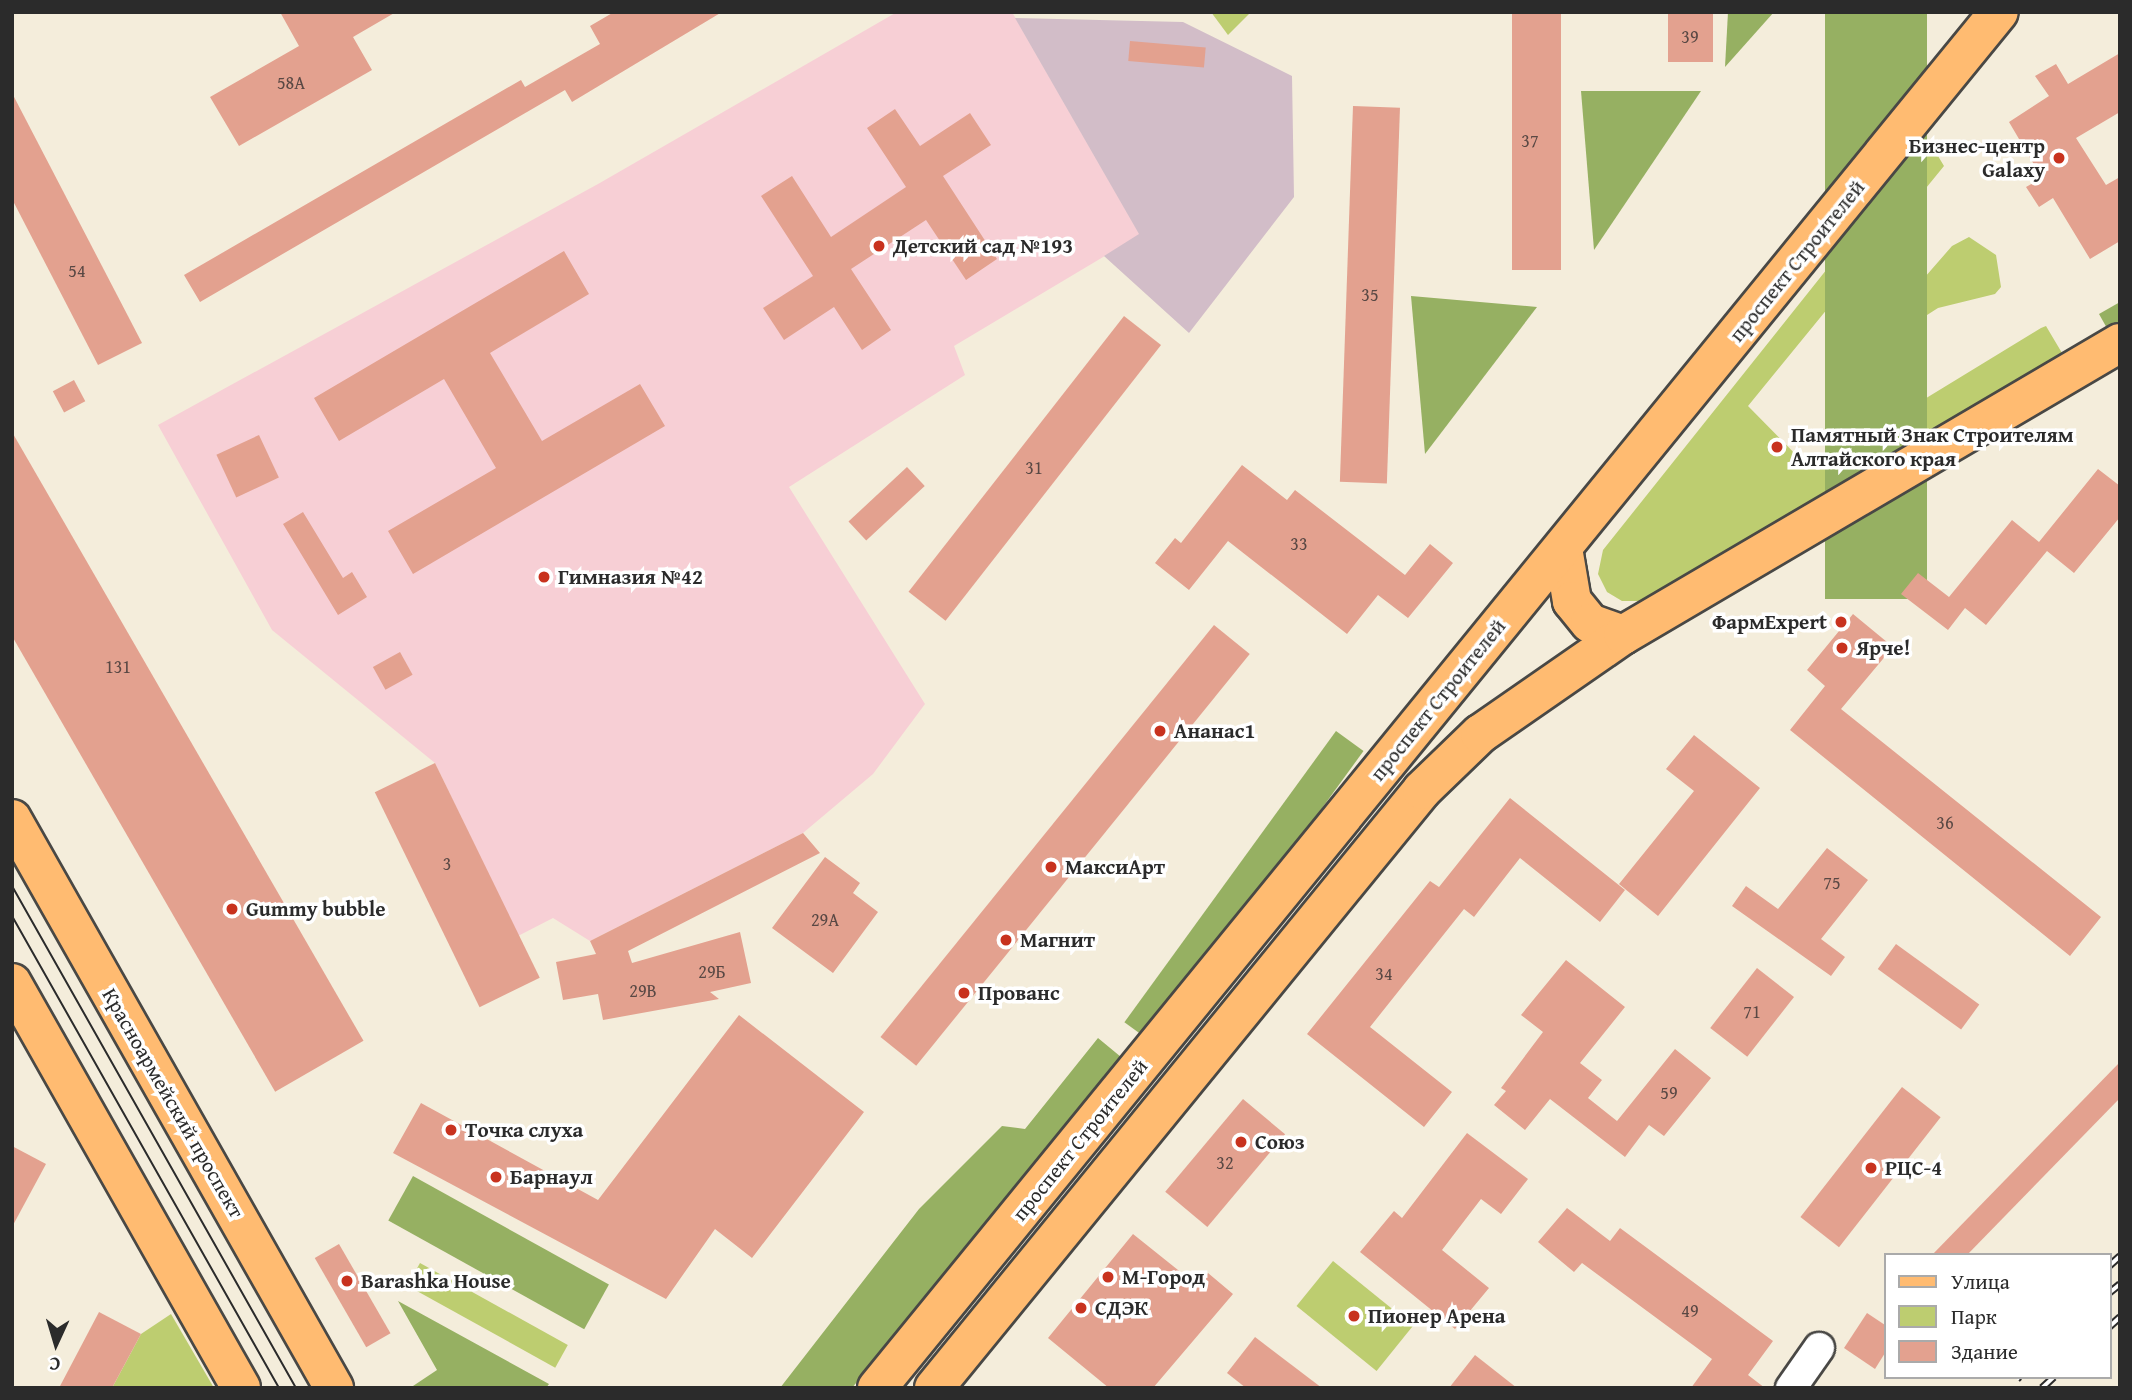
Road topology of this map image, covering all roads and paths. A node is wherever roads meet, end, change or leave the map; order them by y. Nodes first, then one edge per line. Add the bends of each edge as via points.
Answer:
1 (1999, 12) edge
2 (2120, 343) edge
3 (1563, 548) junction
4 (1623, 635) junction
5 (12, 819) edge
6 (12, 983) edge
7 (1819, 1348) dead end
8 (241, 1388) edge
9 (334, 1388) edge
10 (877, 1388) edge
11 (934, 1388) edge
12 (1791, 1388) edge

1 - 3 main road, проспект Строителей
2 - 4 main road, проспект Строителей
3 - 4 main road via 1572,601 1590,623
3 - 10 main road, проспект Строителей
4 - 11 main road, проспект Строителей via 1480,734 1422,790
5 - 9 main road, Красноармейский проспект
6 - 8 main road
7 - 12 street

